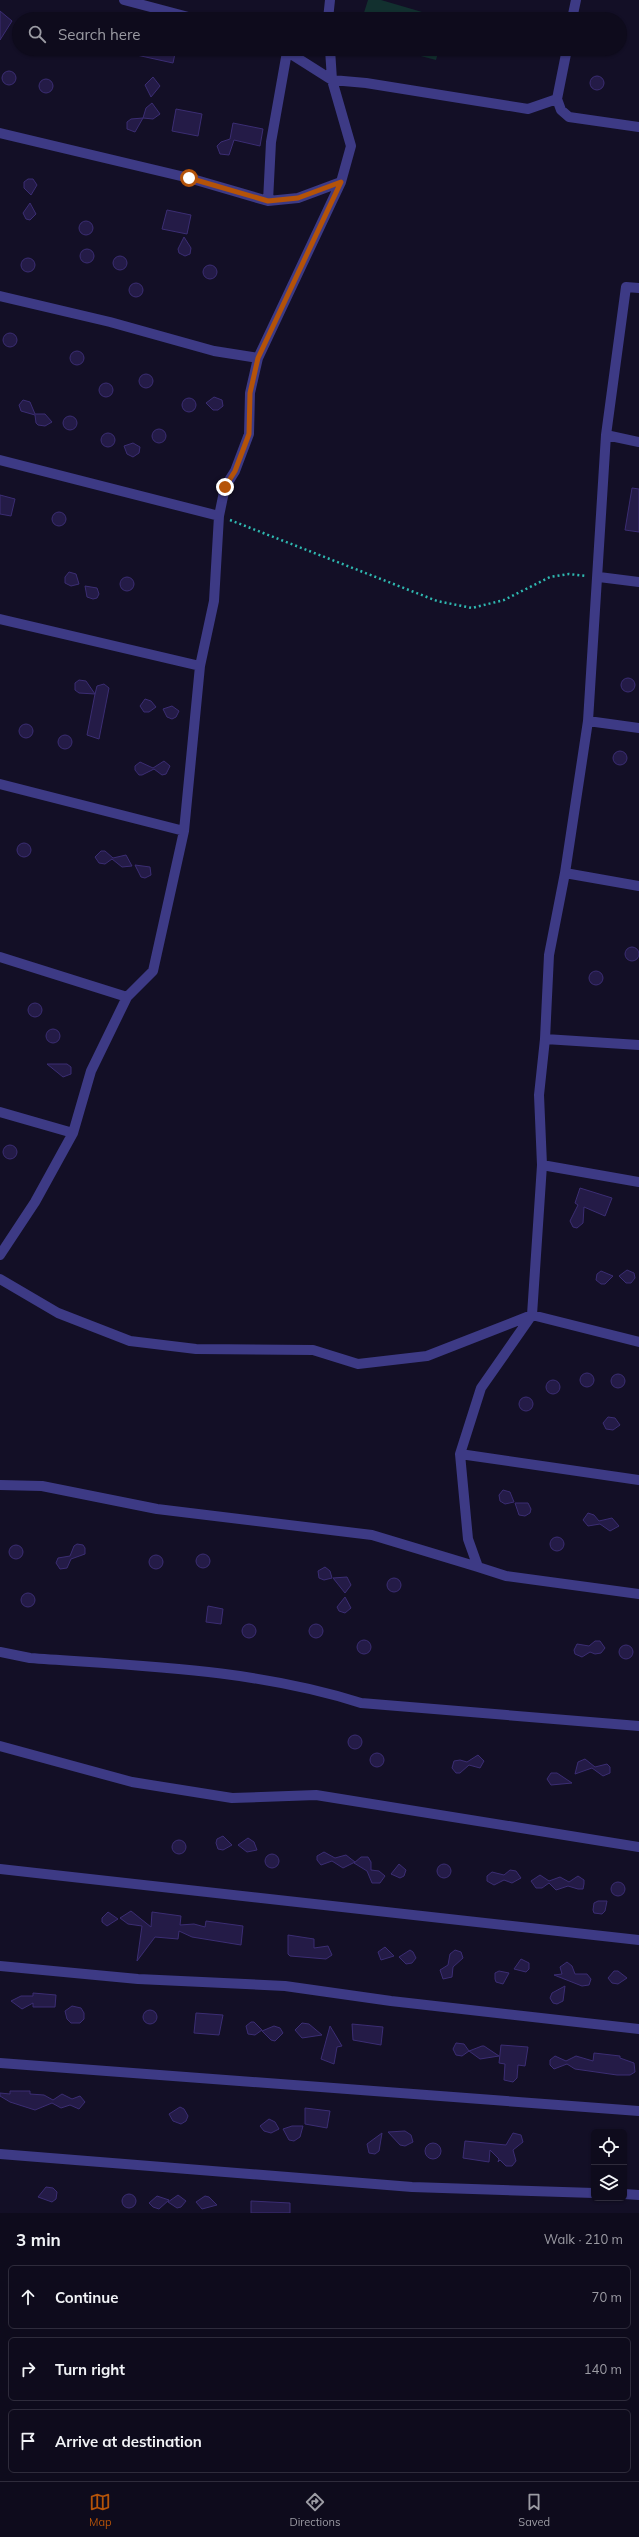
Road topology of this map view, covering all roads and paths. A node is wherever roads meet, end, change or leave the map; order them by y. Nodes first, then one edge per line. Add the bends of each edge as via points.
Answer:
1 (124, 0) edge
2 (330, 0) edge
3 (576, 0) edge
4 (169, 12) edge
5 (329, 12) edge
6 (573, 12) edge
7 (284, 56) edge
8 (294, 56) edge
9 (330, 56) edge
10 (566, 56) edge
11 (332, 80) junction
12 (557, 99) junction
13 (639, 127) edge
14 (0, 133) edge
15 (341, 182) junction
16 (268, 201) junction
17 (639, 288) edge
18 (0, 296) edge
19 (258, 358) junction
20 (606, 435) junction
21 (639, 442) edge
22 (0, 460) edge
23 (218, 516) junction
24 (598, 577) junction
25 (639, 582) edge
26 (0, 619) edge
27 (200, 666) junction
28 (588, 721) junction
29 (639, 728) edge
30 (0, 784) edge
31 (184, 831) junction
32 (565, 874) junction
33 (639, 886) edge
34 (0, 957) edge
35 (127, 997) junction
36 (545, 1039) junction
37 (639, 1046) edge
38 (0, 1112) edge
39 (73, 1133) junction
40 (542, 1165) junction
41 (639, 1182) edge
42 (0, 1255) edge
43 (0, 1279) edge
44 (532, 1315) junction
45 (639, 1342) edge
46 (460, 1454) junction
47 (639, 1480) edge
48 (0, 1485) edge
49 (478, 1567) junction
50 (639, 1594) edge
51 (0, 1652) edge
52 (639, 1726) edge
53 (0, 1746) edge
54 (639, 1847) edge
55 (0, 1869) edge
56 (639, 1940) edge
57 (0, 1966) edge
58 (639, 2029) edge
59 (0, 2063) edge
60 (639, 2110) edge
61 (0, 2154) edge
62 (591, 2193) edge
63 (627, 2194) edge
64 (639, 2195) edge

1 - 4 street
2 - 5 street
3 - 6 street
7 - 16 street via 271,142
8 - 11 street
9 - 11 street
10 - 12 street
11 - 12 street via 366,83 528,109
11 - 15 street via 351,146
12 - 13 street via 569,117
14 - 16 street via 189,178
15 - 16 street via 298,198
15 - 19 street
17 - 20 street via 626,287
18 - 19 street via 110,322 214,351
19 - 23 street via 250,393 249,434 235,471 225,487
20 - 21 street
20 - 24 street
22 - 23 street
23 - 24 path via 437,601 472,608 504,600 550,577 569,574
23 - 27 street via 214,601
24 - 25 street
24 - 28 street
26 - 27 street
27 - 31 street
28 - 29 street
28 - 32 street
30 - 31 street
31 - 35 street via 153,971
32 - 33 street
32 - 36 street via 549,955
34 - 35 street
35 - 39 street via 91,1071
36 - 37 street
36 - 40 street via 539,1095
38 - 39 street
39 - 42 street via 35,1202
40 - 41 street
40 - 44 street
43 - 44 street via 58,1313 130,1342 196,1349 313,1350 358,1364 427,1356
44 - 45 street
44 - 46 street via 481,1388
46 - 47 street
46 - 49 street via 468,1540
48 - 49 street via 42,1486 157,1509 372,1536
49 - 50 street via 506,1576
51 - 52 street via 30,1658 210,1672 330,1693 361,1703
53 - 54 street via 132,1782 224,1797 316,1795
55 - 56 street
57 - 58 street via 138,1979 285,1986 391,2001
59 - 60 street
61 - 62 street via 412,2187
63 - 64 street

